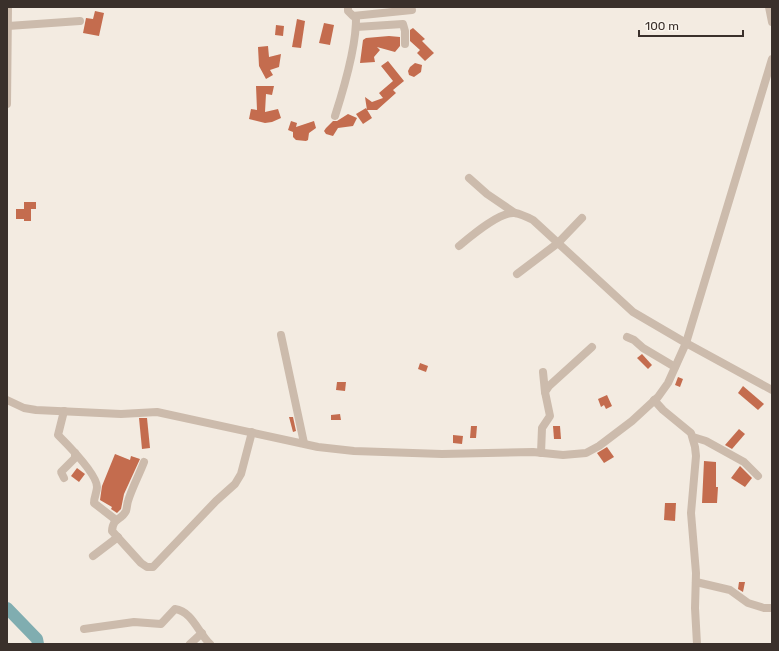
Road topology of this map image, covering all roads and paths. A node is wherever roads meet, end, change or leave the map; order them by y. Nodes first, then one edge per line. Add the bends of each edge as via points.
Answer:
1 (8, 7) edge
2 (348, 7) edge
3 (769, 7) edge
4 (412, 10) dead end
5 (356, 16) junction
6 (80, 21) dead end
7 (772, 22) edge
8 (8, 26) edge
9 (356, 27) junction
10 (405, 44) dead end
11 (772, 58) edge
12 (7, 104) edge
13 (335, 116) dead end
14 (470, 178) dead end
15 (515, 213) junction
16 (582, 218) dead end
17 (558, 243) junction
18 (459, 246) dead end
19 (517, 274) dead end
20 (281, 335) dead end
21 (627, 337) dead end
22 (686, 343) junction
23 (592, 346) dead end
24 (675, 367) junction
25 (543, 372) dead end
26 (772, 390) edge
27 (545, 392) junction
28 (7, 400) edge
29 (654, 400) junction
30 (64, 411) junction
31 (252, 432) junction
32 (693, 437) junction
33 (304, 443) junction
34 (75, 453) junction
35 (541, 453) junction
36 (144, 462) dead end
37 (758, 476) dead end
38 (64, 478) dead end
39 (116, 520) junction
40 (118, 537) junction
41 (94, 556) dead end
42 (696, 582) junction
43 (772, 608) edge
44 (84, 629) dead end
45 (202, 633) junction
46 (190, 644) edge
47 (210, 644) edge
48 (697, 644) edge

1 - 8 street
2 - 5 street via 348,11
3 - 7 street
4 - 5 street
5 - 9 street
6 - 8 street
8 - 12 street
9 - 10 street via 403,24
9 - 13 street
11 - 22 street
14 - 15 street via 487,194
15 - 17 street via 533,220
15 - 18 street via 508,213 494,220
16 - 17 street
17 - 19 street
17 - 22 street via 633,312
20 - 33 street
21 - 24 street
22 - 24 street
22 - 26 street
23 - 27 street
24 - 29 street via 668,383
25 - 27 street
27 - 35 street via 550,416 542,428
28 - 30 street via 24,408
29 - 32 street
29 - 35 street via 632,421 586,453
30 - 31 street via 121,414 157,412
30 - 34 street via 58,435
31 - 33 street
31 - 40 street via 241,474 235,484 153,567 141,563
32 - 37 street via 706,441 744,462
32 - 42 street via 696,456 691,513
33 - 35 street via 354,451 442,454
34 - 38 street via 75,458 61,472
34 - 39 street via 96,482 94,502
36 - 39 street via 126,510
39 - 40 street via 112,531
40 - 41 street
42 - 43 street via 730,590 748,603
42 - 48 street
44 - 45 street via 134,622 161,624 175,609 181,610
45 - 46 street
45 - 47 street

